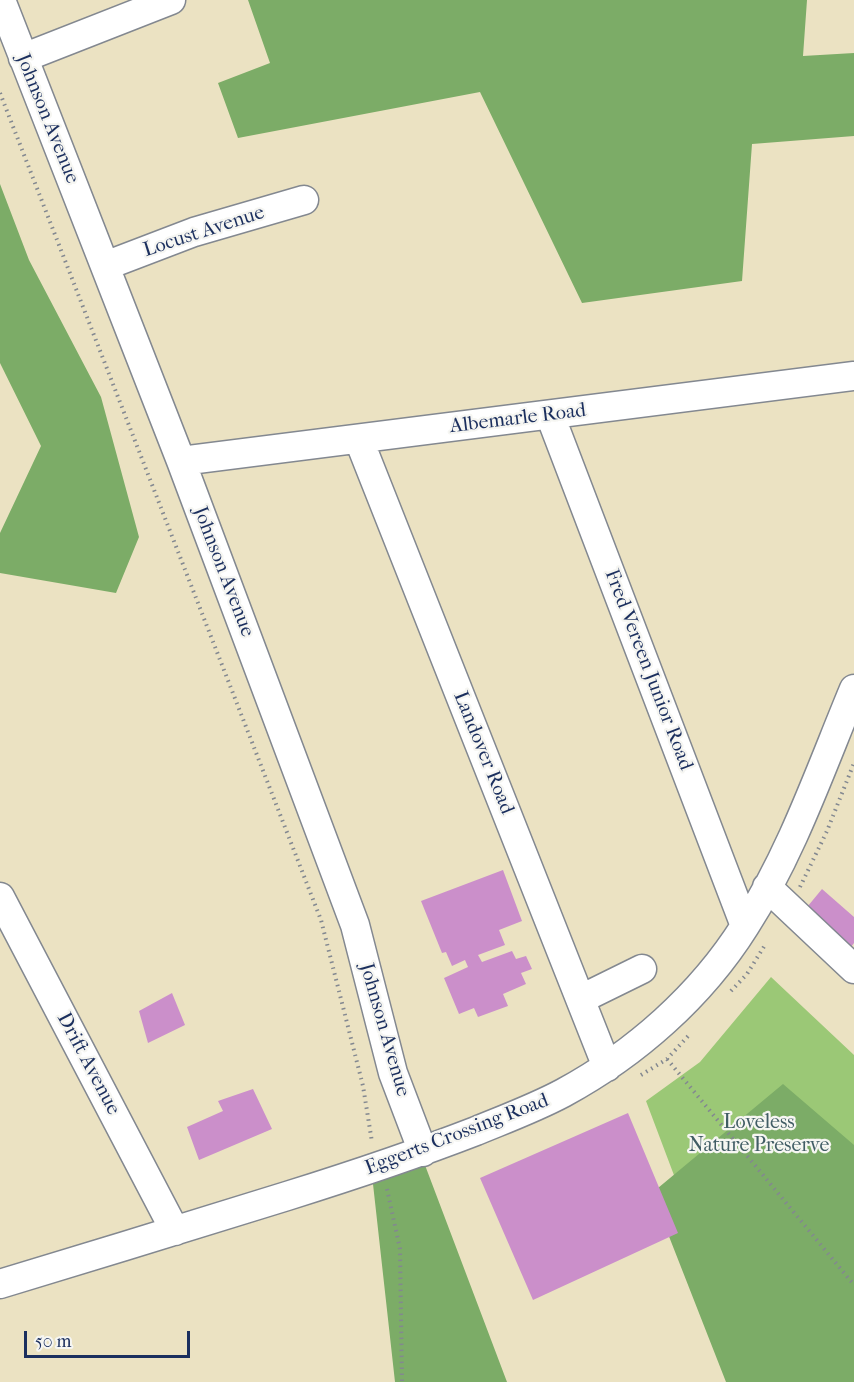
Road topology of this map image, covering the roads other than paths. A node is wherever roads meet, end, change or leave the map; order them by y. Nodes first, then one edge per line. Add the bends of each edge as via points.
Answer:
1 (1, 0) edge
2 (171, 0) edge
3 (23, 58) junction
4 (304, 200) dead end
5 (105, 266) junction
6 (854, 376) edge
7 (550, 415) junction
8 (358, 440) junction
9 (181, 461) junction
10 (854, 688) edge
11 (767, 887) junction
12 (0, 897) edge
13 (745, 926) junction
14 (642, 969) dead end
15 (854, 969) edge
16 (581, 999) junction
17 (608, 1066) junction
18 (423, 1152) junction
19 (175, 1231) junction
20 (0, 1284) edge

1 - 3 street, Johnson Avenue
2 - 3 street
3 - 5 street, Johnson Avenue
4 - 5 street, Locust Avenue via 194,232
5 - 9 street, Johnson Avenue
6 - 7 street, Albemarle Road
7 - 8 street, Albemarle Road
7 - 13 street, Fred Vereen Junior Road
8 - 9 street, Albemarle Road
8 - 16 street, Landover Road
9 - 18 street, Johnson Avenue via 355,925 393,1073
10 - 11 street, Eggerts Crossing Road
11 - 13 street, Eggerts Crossing Road
11 - 15 street
12 - 19 street, Drift Avenue
13 - 17 street, Eggerts Crossing Road via 680,1006
14 - 16 street
16 - 17 street, Landover Road
17 - 18 street, Eggerts Crossing Road via 524,1112
18 - 19 street, Eggerts Crossing Road
19 - 20 street, Eggerts Crossing Road

